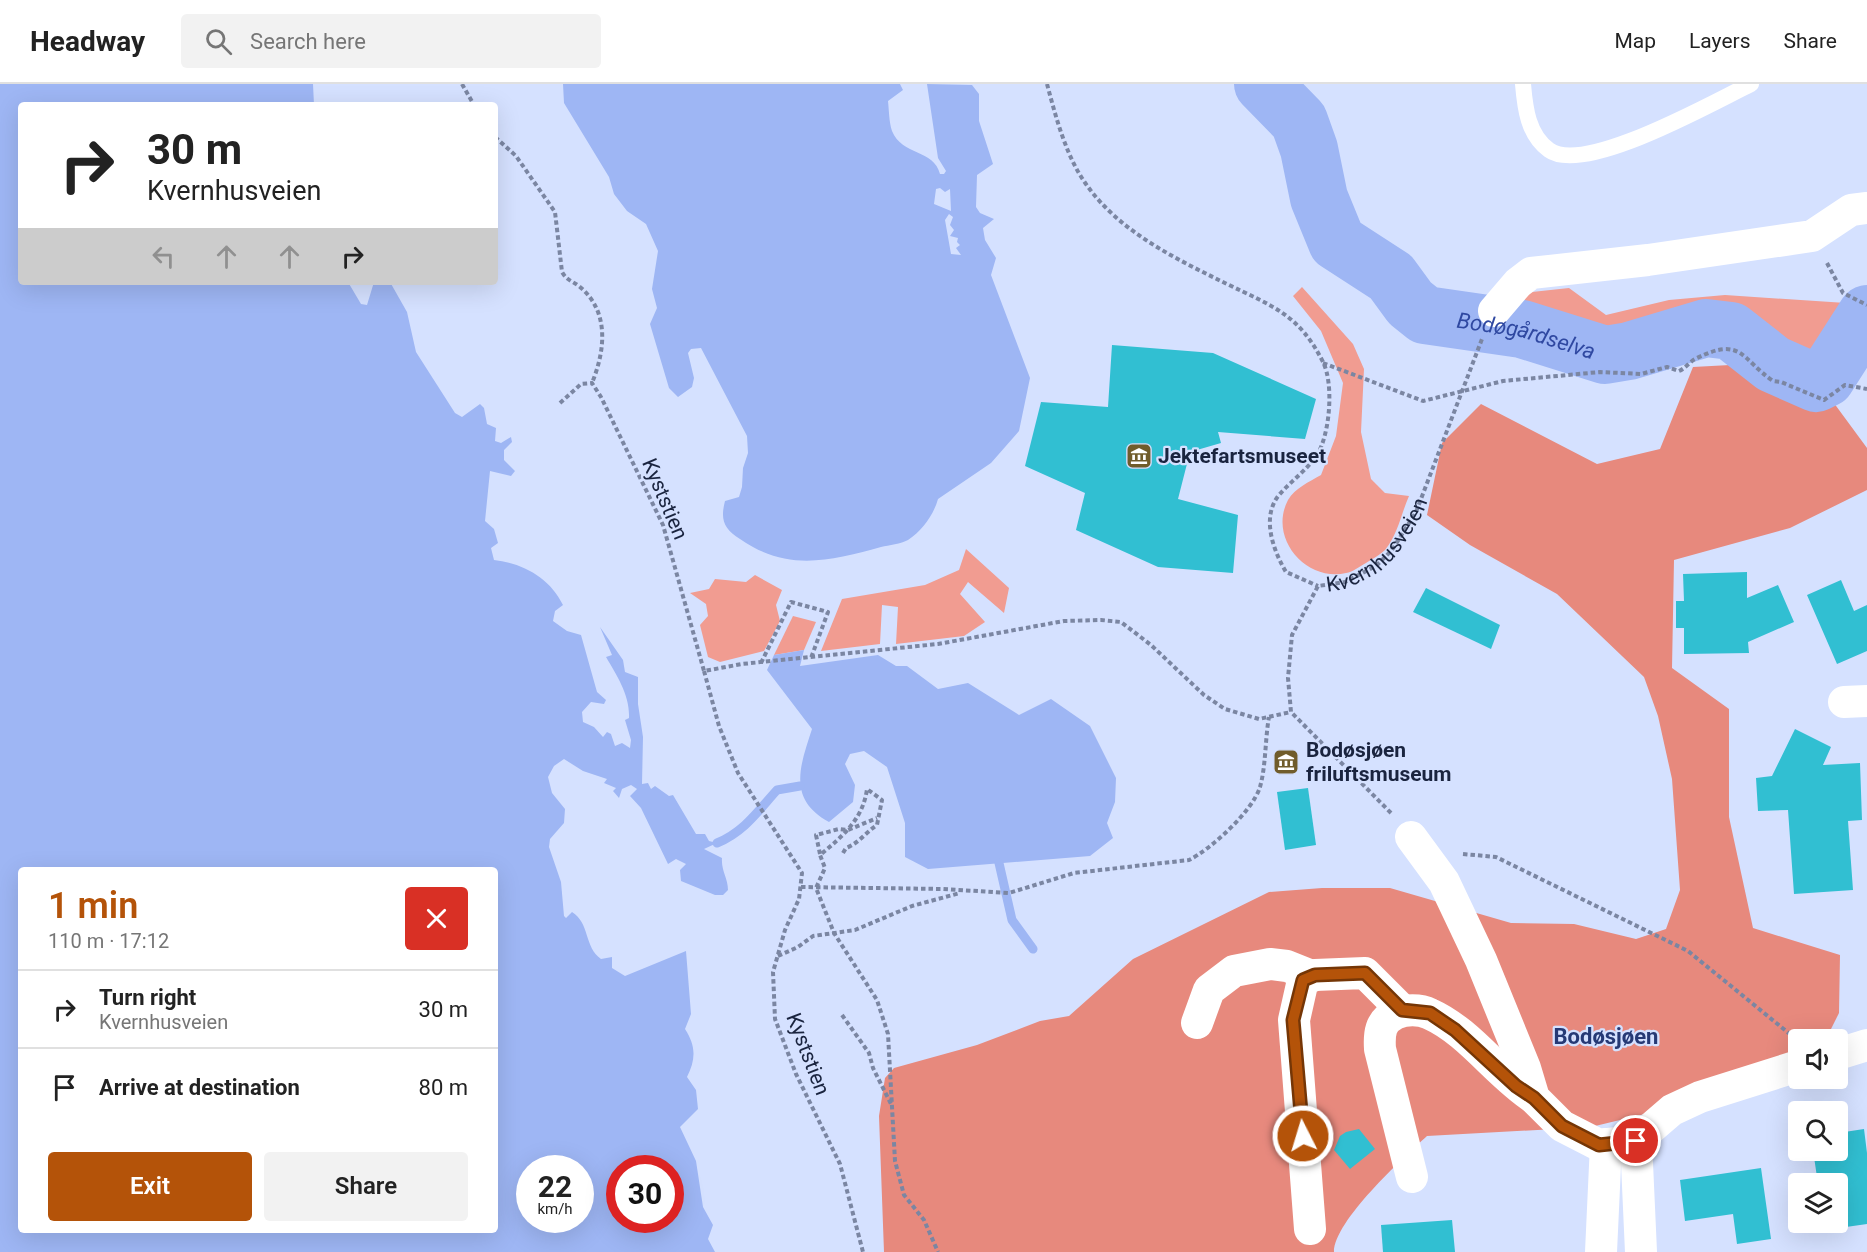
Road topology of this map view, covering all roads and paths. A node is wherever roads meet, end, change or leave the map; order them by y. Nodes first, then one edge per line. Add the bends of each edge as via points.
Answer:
1 (462, 84) edge
2 (1047, 84) edge
3 (1522, 84) edge
4 (1751, 84) edge
5 (472, 102) edge
6 (498, 139) edge
7 (1867, 208) edge
8 (1812, 236) junction
9 (1867, 304) edge
10 (1488, 324) joint
11 (1323, 363) junction
12 (592, 383) junction
13 (1867, 389) edge
14 (1460, 393) junction
15 (560, 403) dead end
16 (1318, 586) junction
17 (811, 658) junction
18 (763, 663) junction
19 (704, 671) junction
20 (1291, 712) junction
21 (1269, 717) junction
22 (877, 818) junction
23 (848, 830) junction
24 (1416, 843) junction
25 (843, 853) dead end
26 (820, 855) junction
27 (801, 888) junction
28 (816, 888) junction
29 (964, 892) junction
30 (834, 933) junction
31 (778, 956) junction
32 (1312, 976) junction
33 (1402, 1010) junction
34 (842, 1015) dead end
35 (1197, 1023) dead end
36 (1788, 1033) edge
37 (1867, 1045) edge
38 (1848, 1051) edge
39 (1788, 1069) edge
40 (1534, 1098) junction
41 (893, 1109) junction
42 (1621, 1142) junction
43 (1412, 1177) dead end
44 (1310, 1229) dead end
45 (862, 1252) edge
46 (938, 1252) edge
47 (1601, 1252) edge
48 (1641, 1252) edge

1 - 5 path
2 - 11 path via 1072,161 1095,195 1130,230 1157,247 1284,312 1307,336
3 - 4 lane via 1525,110 1536,138 1551,152 1580,155 1631,142
6 - 12 path via 516,156 555,212 562,272 599,310 602,358
7 - 8 street via 1851,210
8 - 9 path via 1843,293
8 - 10 street via 1531,273 1518,282
10 - 14 path, Kvernhusveien
11 - 14 path via 1423,401
11 - 16 path via 1330,392 1321,445 1316,456 1278,497 1270,521 1272,543 1286,572
12 - 15 path via 581,384
12 - 19 path, Kyststien via 663,525
13 - 14 path via 1845,385 1824,400 1773,381 1735,350 1718,348 1678,371 1667,367 1649,372 1600,372 1503,381
14 - 16 path, Kvernhusveien via 1416,512 1392,550 1377,566 1346,582
16 - 20 path, Kvernhusveien via 1292,635 1288,678
17 - 18 path
17 - 18 path via 828,612 791,602
17 - 21 path via 991,636 1064,621 1121,622 1225,709 1259,719
18 - 19 path
19 - 27 path, Kyststien via 719,726 738,773 802,873
20 - 21 path
20 - 24 path
21 - 29 path via 1260,788 1246,810 1206,852 1189,860 1074,873 1010,893
22 - 23 path
22 - 23 path via 882,800 867,789 859,818
22 - 25 path via 877,825
23 - 26 path
23 - 26 path via 816,835
24 - 36 path via 1454,854 1496,857 1642,926 1688,951
24 - 40 street via 1444,882 1481,960
26 - 28 path via 825,868
27 - 28 path
27 - 31 path, Kyststien
28 - 29 path
28 - 30 path
29 - 30 path via 912,906 855,930
30 - 31 path via 813,936
30 - 41 path via 877,1000 888,1034
31 - 45 path, Kyststien via 773,972 775,1020 796,1074 840,1164
32 - 33 street via 1365,973
32 - 35 street via 1270,964 1234,971 1209,990
32 - 44 street via 1303,980 1293,1020
33 - 40 street via 1430,1013
33 - 43 street via 1383,1023 1380,1036
34 - 41 path via 869,1053
37 - 38 street
39 - 42 street via 1700,1097
40 - 42 street via 1562,1126 1599,1145
41 - 46 path via 895,1161 904,1195 924,1220
42 - 47 street
42 - 48 street

